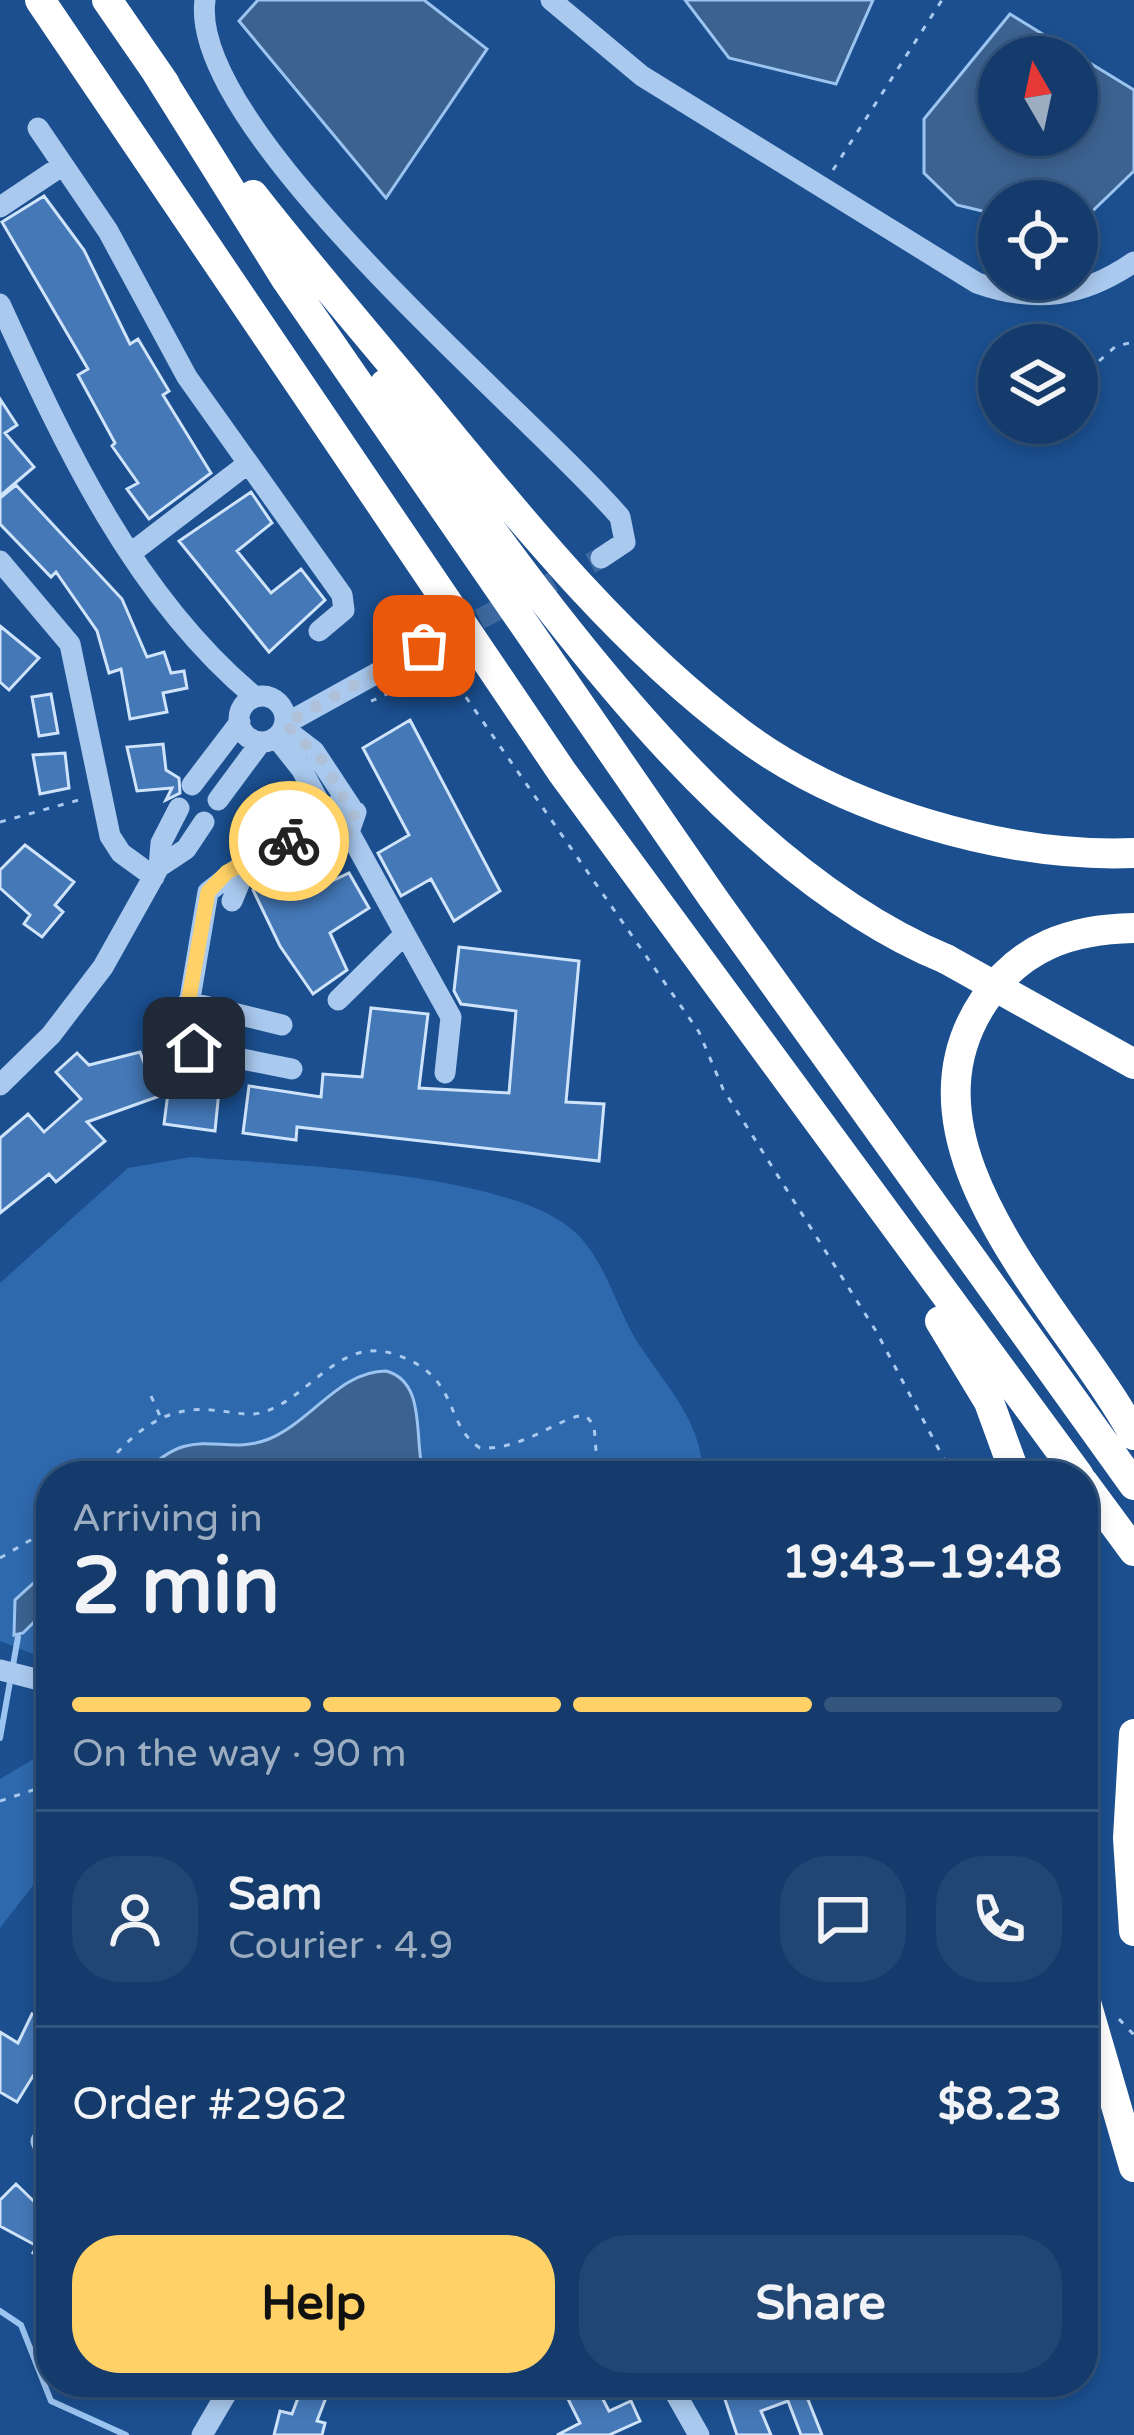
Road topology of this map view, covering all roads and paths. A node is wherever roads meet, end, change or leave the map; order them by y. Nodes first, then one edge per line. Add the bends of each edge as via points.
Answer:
1 (40, 0) edge
2 (107, 0) edge
3 (205, 0) edge
4 (550, 0) edge
5 (942, 0) edge
6 (156, 71) junction
7 (38, 128) dead end
8 (63, 165) junction
9 (822, 187) junction
10 (0, 207) edge
11 (1134, 262) edge
12 (0, 304) edge
13 (1134, 341) edge
14 (1099, 362) dead end
15 (246, 465) junction
16 (131, 554) junction
17 (601, 557) dead end
18 (0, 561) edge
19 (319, 631) dead end
20 (424, 646) tunnel mouth
21 (417, 682) dead end
22 (245, 709) junction
23 (277, 727) junction
24 (192, 785) dead end
25 (102, 795) junction
26 (218, 800) dead end
27 (179, 808) dead end
28 (0, 822) edge
29 (204, 822) dead end
30 (335, 824) junction
31 (1134, 853) edge
32 (249, 860) junction
33 (156, 872) junction
34 (232, 901) dead end
35 (1134, 928) edge
36 (405, 934) junction
37 (338, 1000) dead end
38 (188, 1001) junction
39 (282, 1025) dead end
40 (1134, 1064) edge
41 (292, 1069) dead end
42 (446, 1073) dead end
43 (0, 1085) edge
44 (843, 1158) junction
45 (151, 1396) dead end
46 (161, 1418) junction
47 (1134, 1435) edge
48 (111, 1461) edge
49 (597, 1461) edge
50 (945, 1461) edge
51 (1011, 1461) edge
52 (1068, 1461) edge
53 (1134, 1485) edge
54 (1098, 1502) edge
55 (36, 1537) edge
56 (1134, 1551) edge
57 (0, 1558) edge
58 (0, 1670) edge
59 (36, 1679) edge
60 (1134, 1734) edge
61 (36, 1789) edge
62 (0, 1802) edge
63 (1134, 1931) edge
64 (1098, 2043) edge
65 (1134, 2167) edge
66 (224, 2397) edge
67 (677, 2397) edge
68 (202, 2435) edge
69 (699, 2435) edge

1 - 44 highway via 562,772
2 - 6 highway
3 - 17 street via 217,68 276,154 374,272 620,517 625,542
4 - 9 street via 642,76
5 - 9 path
6 - 31 highway via 526,526 646,650 742,734 877,805 944,827 1022,849
6 - 40 highway, bridge via 476,509 688,769 884,933 946,958
6 - 53 highway via 286,280 713,898
7 - 8 street
8 - 10 street
8 - 15 street
9 - 11 street via 947,268 1008,294 1078,292
12 - 16 street via 79,472
13 - 14 path
15 - 16 street
15 - 19 street via 342,596 344,610
16 - 22 street
18 - 25 street via 70,644
20 - 23 street
21 - 50 path via 452,680 463,693 699,1032 723,1089 876,1331
22 - 23 street
22 - 23 street via 247,736
22 - 24 street
23 - 26 street
23 - 30 street
23 - 30 street via 314,751 351,806 357,820
25 - 28 path
25 - 33 street via 114,844
27 - 33 street
29 - 33 street
30 - 32 street
30 - 36 street
32 - 34 street
32 - 38 street via 208,892
33 - 43 street via 77,1003
35 - 47 highway via 1059,938 1010,968 967,1027 953,1084 985,1205
36 - 37 street
36 - 42 street via 452,1017
38 - 39 street
38 - 41 street via 184,1034 194,1048
44 - 51 highway via 881,1238 962,1353
44 - 52 highway
45 - 46 path
46 - 48 path
46 - 49 path via 197,1408 264,1412 370,1348 429,1370 480,1448 525,1443 586,1415
54 - 56 highway
55 - 57 path
58 - 59 street
60 - 63 highway
61 - 62 path
64 - 65 highway
66 - 68 street
67 - 69 street

